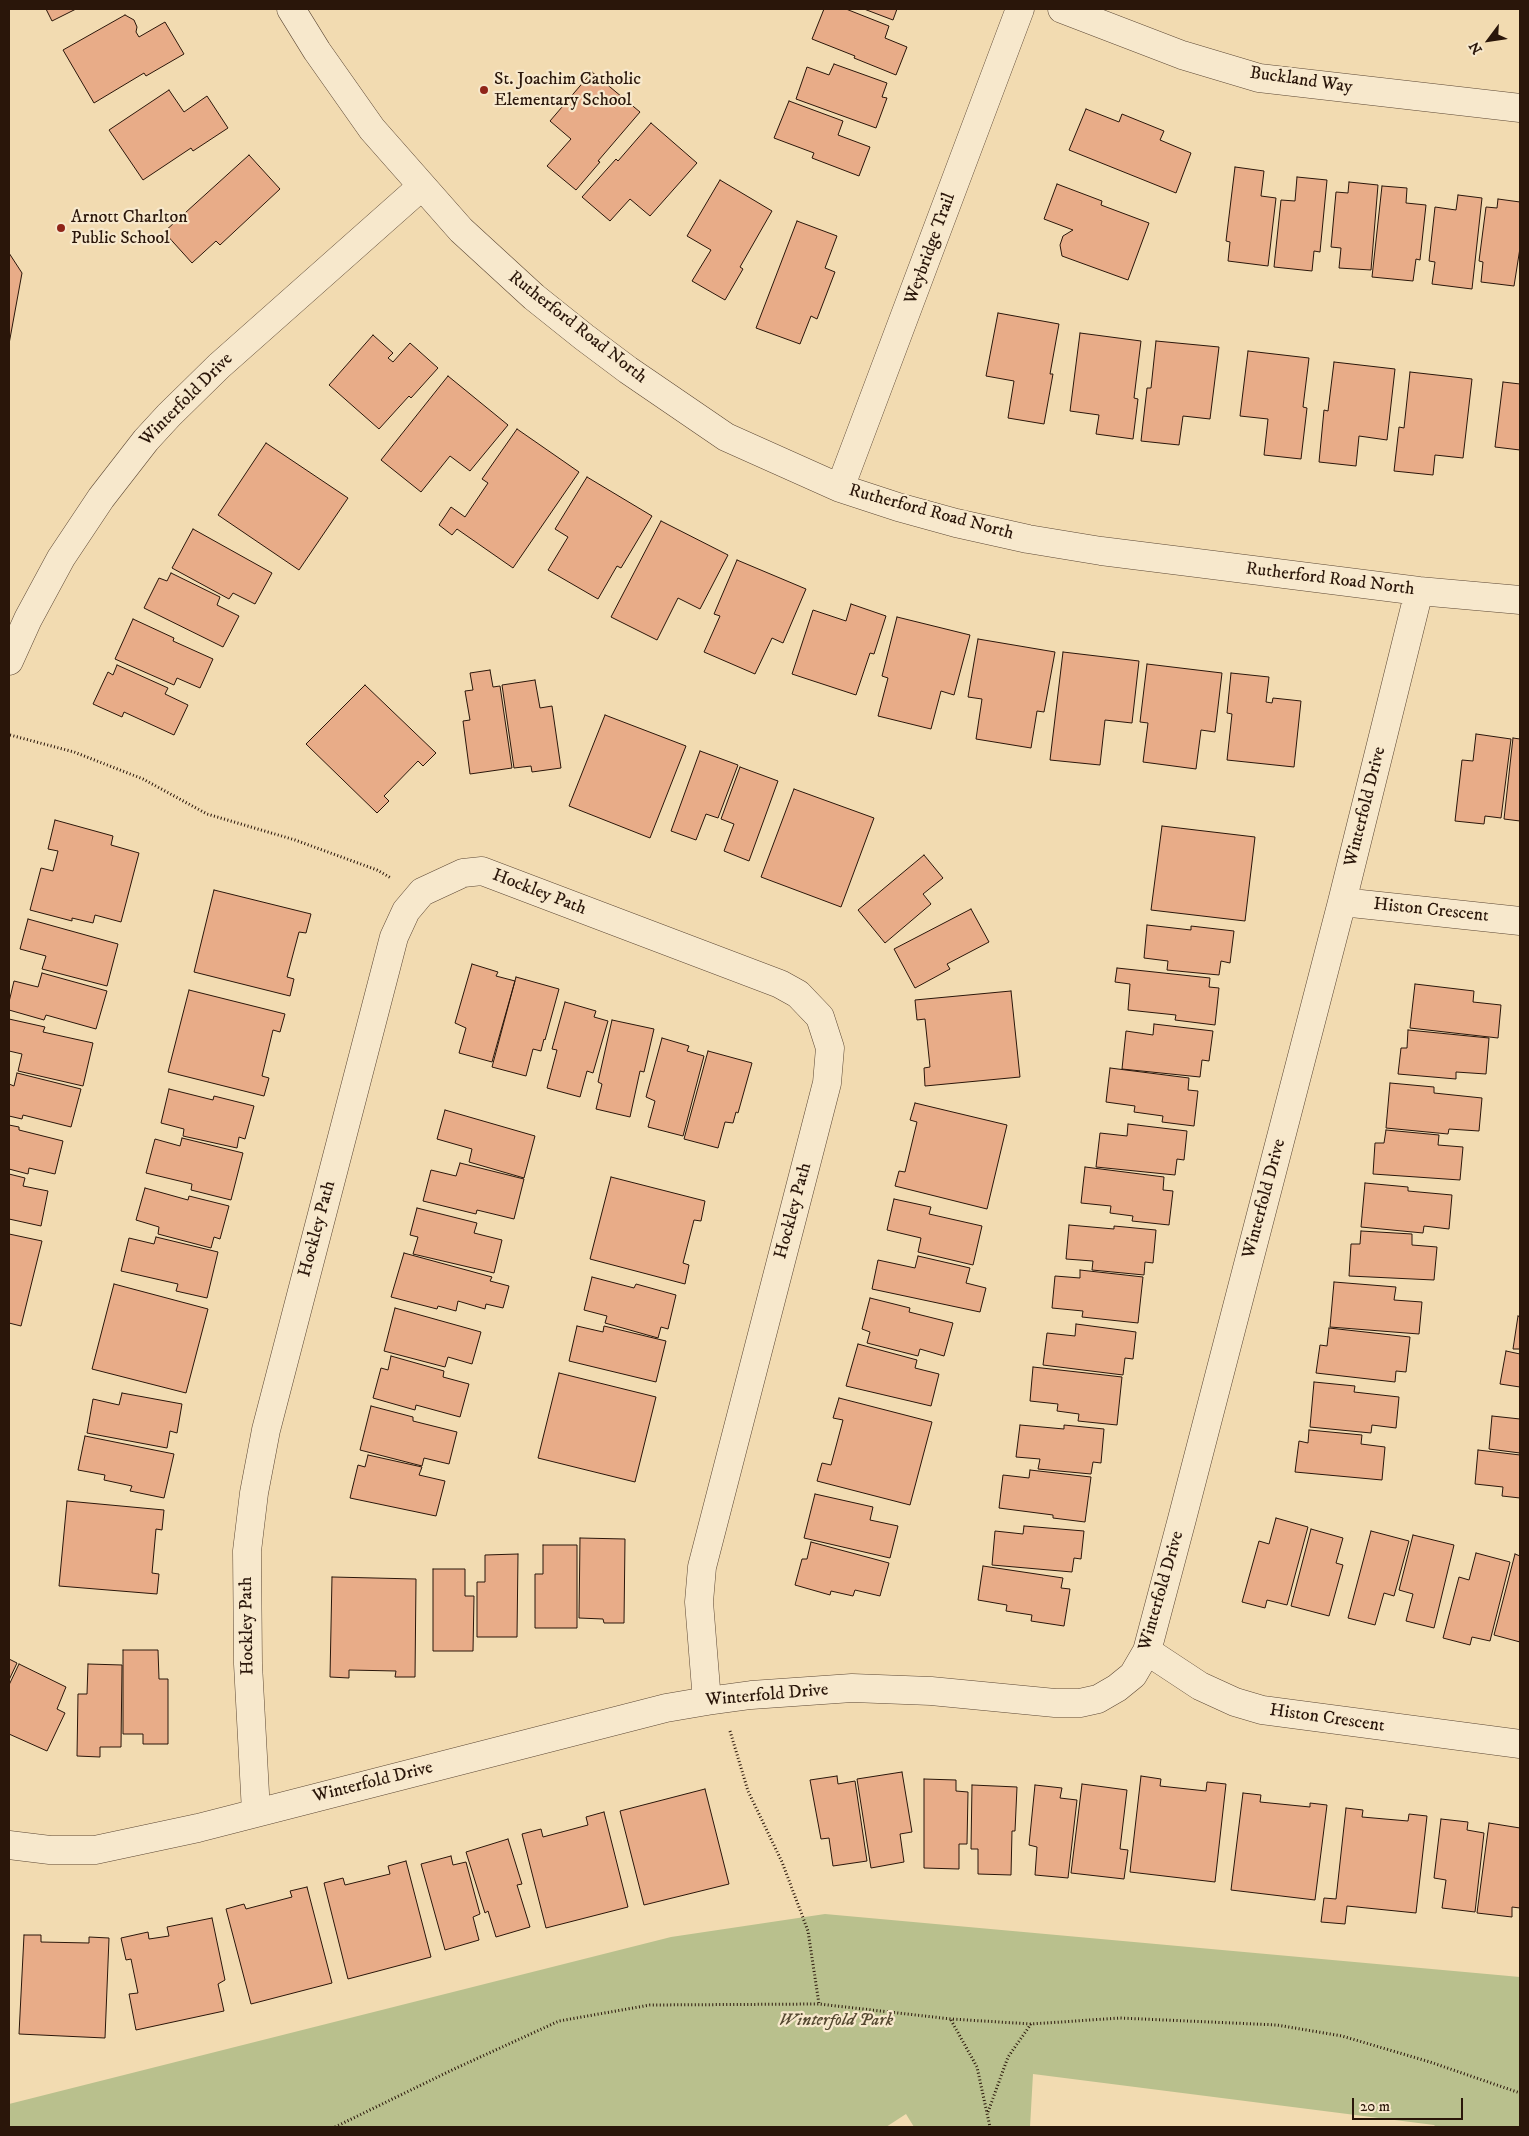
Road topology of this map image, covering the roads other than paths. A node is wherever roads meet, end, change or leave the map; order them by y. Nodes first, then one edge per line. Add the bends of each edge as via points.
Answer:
1 (291, 9) edge
2 (1020, 9) edge
3 (1062, 9) edge
4 (1520, 108) edge
5 (422, 186) junction
6 (840, 488) junction
7 (1419, 591) junction
8 (1520, 600) edge
9 (9, 661) edge
10 (1342, 902) junction
11 (1520, 921) edge
12 (1147, 1652) junction
13 (707, 1701) junction
14 (1520, 1744) edge
15 (256, 1812) junction
16 (9, 1845) edge

1 - 5 street, Rutherford Road North via 372,129
2 - 6 street, Weybridge Trail
3 - 4 street, Buckland Way via 1182,55 1259,78
5 - 6 street, Rutherford Road North via 495,263 628,370 726,437
5 - 9 street, Winterfold Drive via 219,366 146,440 101,498 61,558
6 - 7 street, Rutherford Road North via 956,524 1028,539 1110,553
7 - 8 street, Rutherford Road North
7 - 10 street, Winterfold Drive
10 - 11 street, Histon Crescent
10 - 12 street, Winterfold Drive
12 - 13 street, Winterfold Drive via 1133,1676 1098,1699 1080,1703 852,1688
12 - 14 street, Histon Crescent via 1200,1686 1262,1710
13 - 15 street, Winterfold Drive via 666,1708
13 - 15 street, Hockley Path via 699,1602 702,1567 827,1083 830,1048 820,1017 798,994 780,984 482,871 462,873 422,892 406,911 394,937 266,1430 247,1551 248,1664
15 - 16 street, Winterfold Drive via 95,1850 50,1850

